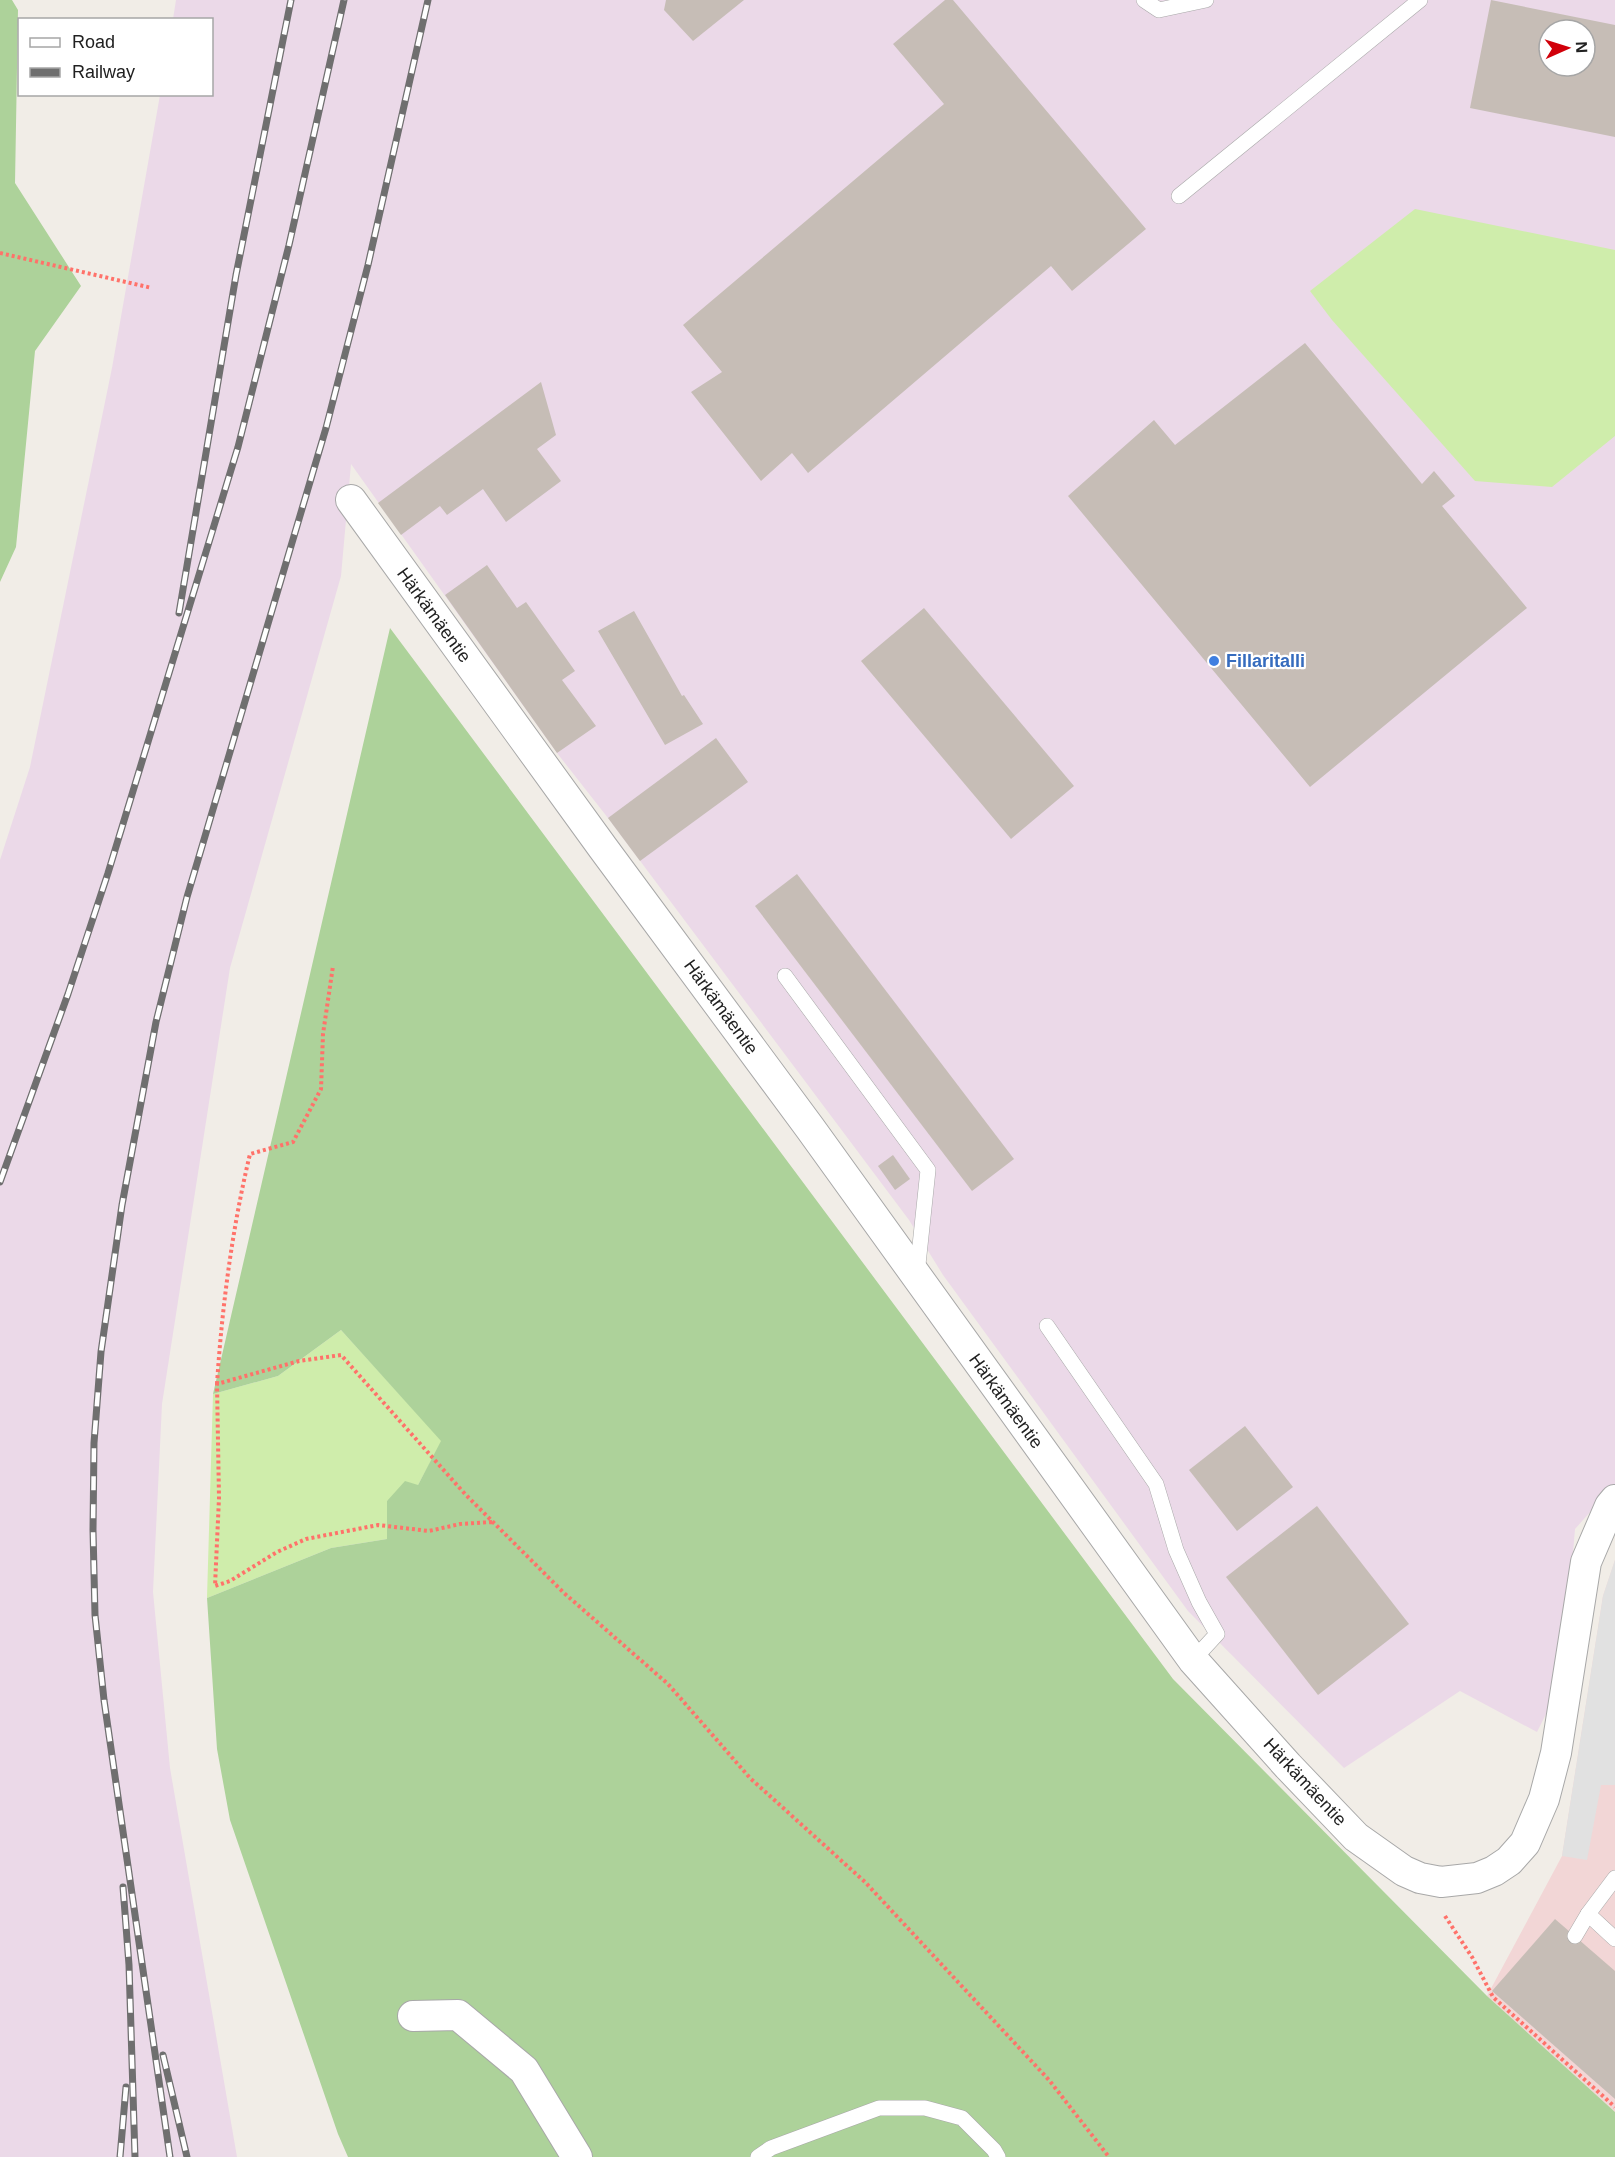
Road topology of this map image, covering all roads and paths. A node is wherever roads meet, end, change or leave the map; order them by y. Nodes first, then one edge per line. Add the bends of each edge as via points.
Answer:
1 (1144, 0) edge
2 (1206, 0) edge
3 (1420, 0) edge
4 (1179, 196) dead end
5 (0, 253) edge
6 (152, 288) dead end
7 (351, 500) dead end
8 (333, 966) dead end
9 (785, 975) dead end
10 (916, 1276) junction
11 (1047, 1326) dead end
12 (216, 1384) junction
13 (1615, 1500) edge
14 (492, 1521) junction
15 (1193, 1660) junction
16 (1420, 1878) junction
17 (1615, 1878) edge
18 (1588, 1914) junction
19 (1575, 1936) dead end
20 (1615, 1939) edge
21 (413, 2016) dead end
22 (1615, 2107) edge
23 (578, 2157) edge
24 (758, 2157) edge
25 (998, 2157) edge
26 (1109, 2157) edge

1 - 2 lane via 1159,10
3 - 4 lane
5 - 6 path
7 - 10 street, Härkämäentie
8 - 12 path via 323,1034 321,1089 293,1142 250,1154 220,1328
9 - 10 lane via 928,1170
10 - 15 street, Härkämäentie
11 - 15 lane via 1156,1484 1176,1550 1217,1634
12 - 14 path via 299,1361 341,1355
12 - 14 path via 219,1498 215,1586 306,1539 378,1525 429,1531
13 - 16 street, Härkämäentie via 1586,1562 1556,1753 1544,1799 1525,1843 1509,1861 1477,1878 1442,1882
14 - 26 path via 564,1593 669,1684 750,1778 865,1882 1049,2080
15 - 16 street, Härkämäentie via 1356,1837
16 - 22 path via 1493,1997
17 - 18 lane
18 - 19 lane
18 - 20 lane
21 - 23 street via 458,2015 524,2070
24 - 25 lane via 771,2148 879,2108 925,2108 962,2118

